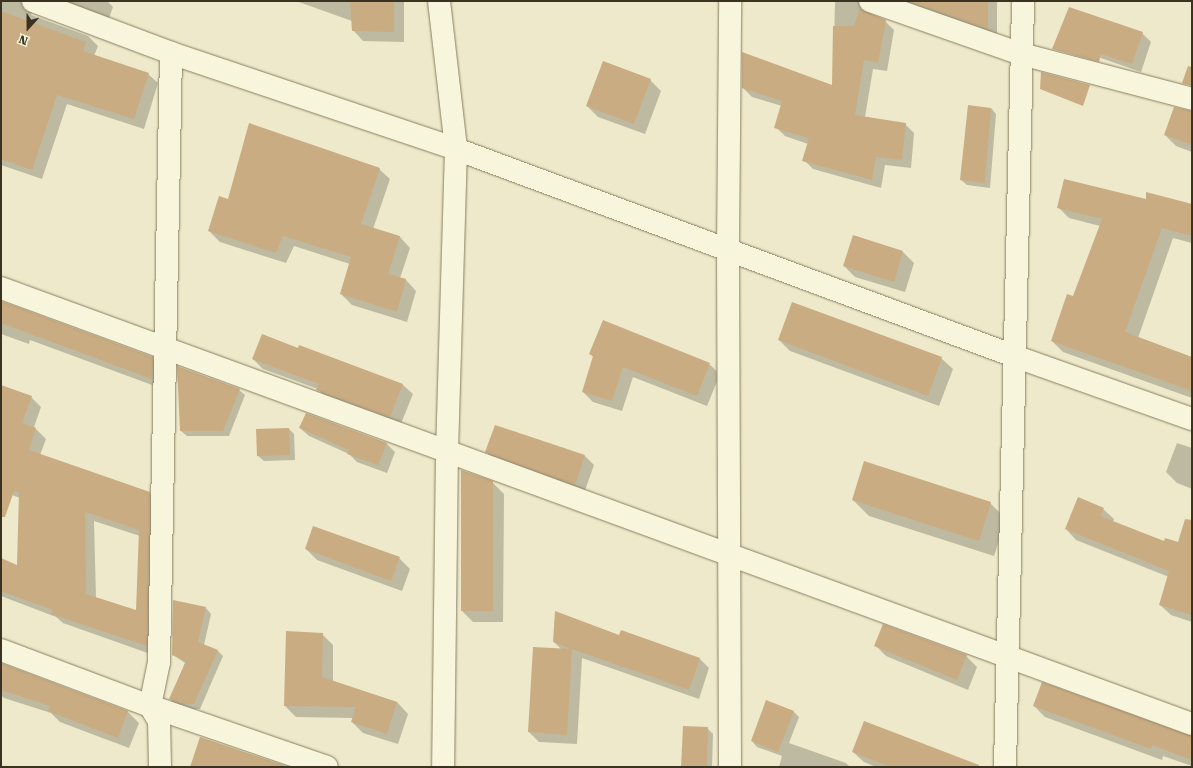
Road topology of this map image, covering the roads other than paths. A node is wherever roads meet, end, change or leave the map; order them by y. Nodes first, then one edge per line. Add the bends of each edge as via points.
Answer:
1 (33, 1) edge
2 (440, 1) edge
3 (730, 1) edge
4 (870, 1) edge
5 (1023, 1) edge
6 (171, 53) junction
7 (1021, 54) junction
8 (1192, 99) edge
9 (456, 149) junction
10 (728, 250) junction
11 (1, 288) edge
12 (166, 349) junction
13 (1014, 356) junction
14 (1192, 419) edge
15 (447, 451) junction
16 (730, 555) junction
17 (1, 650) edge
18 (1006, 656) junction
19 (150, 706) junction
20 (1192, 724) edge
21 (160, 767) edge
22 (327, 767) edge
23 (443, 767) edge
24 (730, 767) edge
25 (1005, 767) edge

1 - 6 street
2 - 9 street
3 - 10 street
4 - 7 street
5 - 7 street
6 - 9 street
6 - 12 street
7 - 8 street
7 - 13 street
9 - 10 street
9 - 15 street
10 - 13 street
10 - 16 street
11 - 12 street
12 - 15 street
12 - 19 street via 159,662
13 - 14 street
13 - 18 street
15 - 16 street
15 - 23 street
16 - 18 street
16 - 24 street
17 - 19 street
18 - 20 street
18 - 25 street
19 - 21 street via 159,721
19 - 22 street

